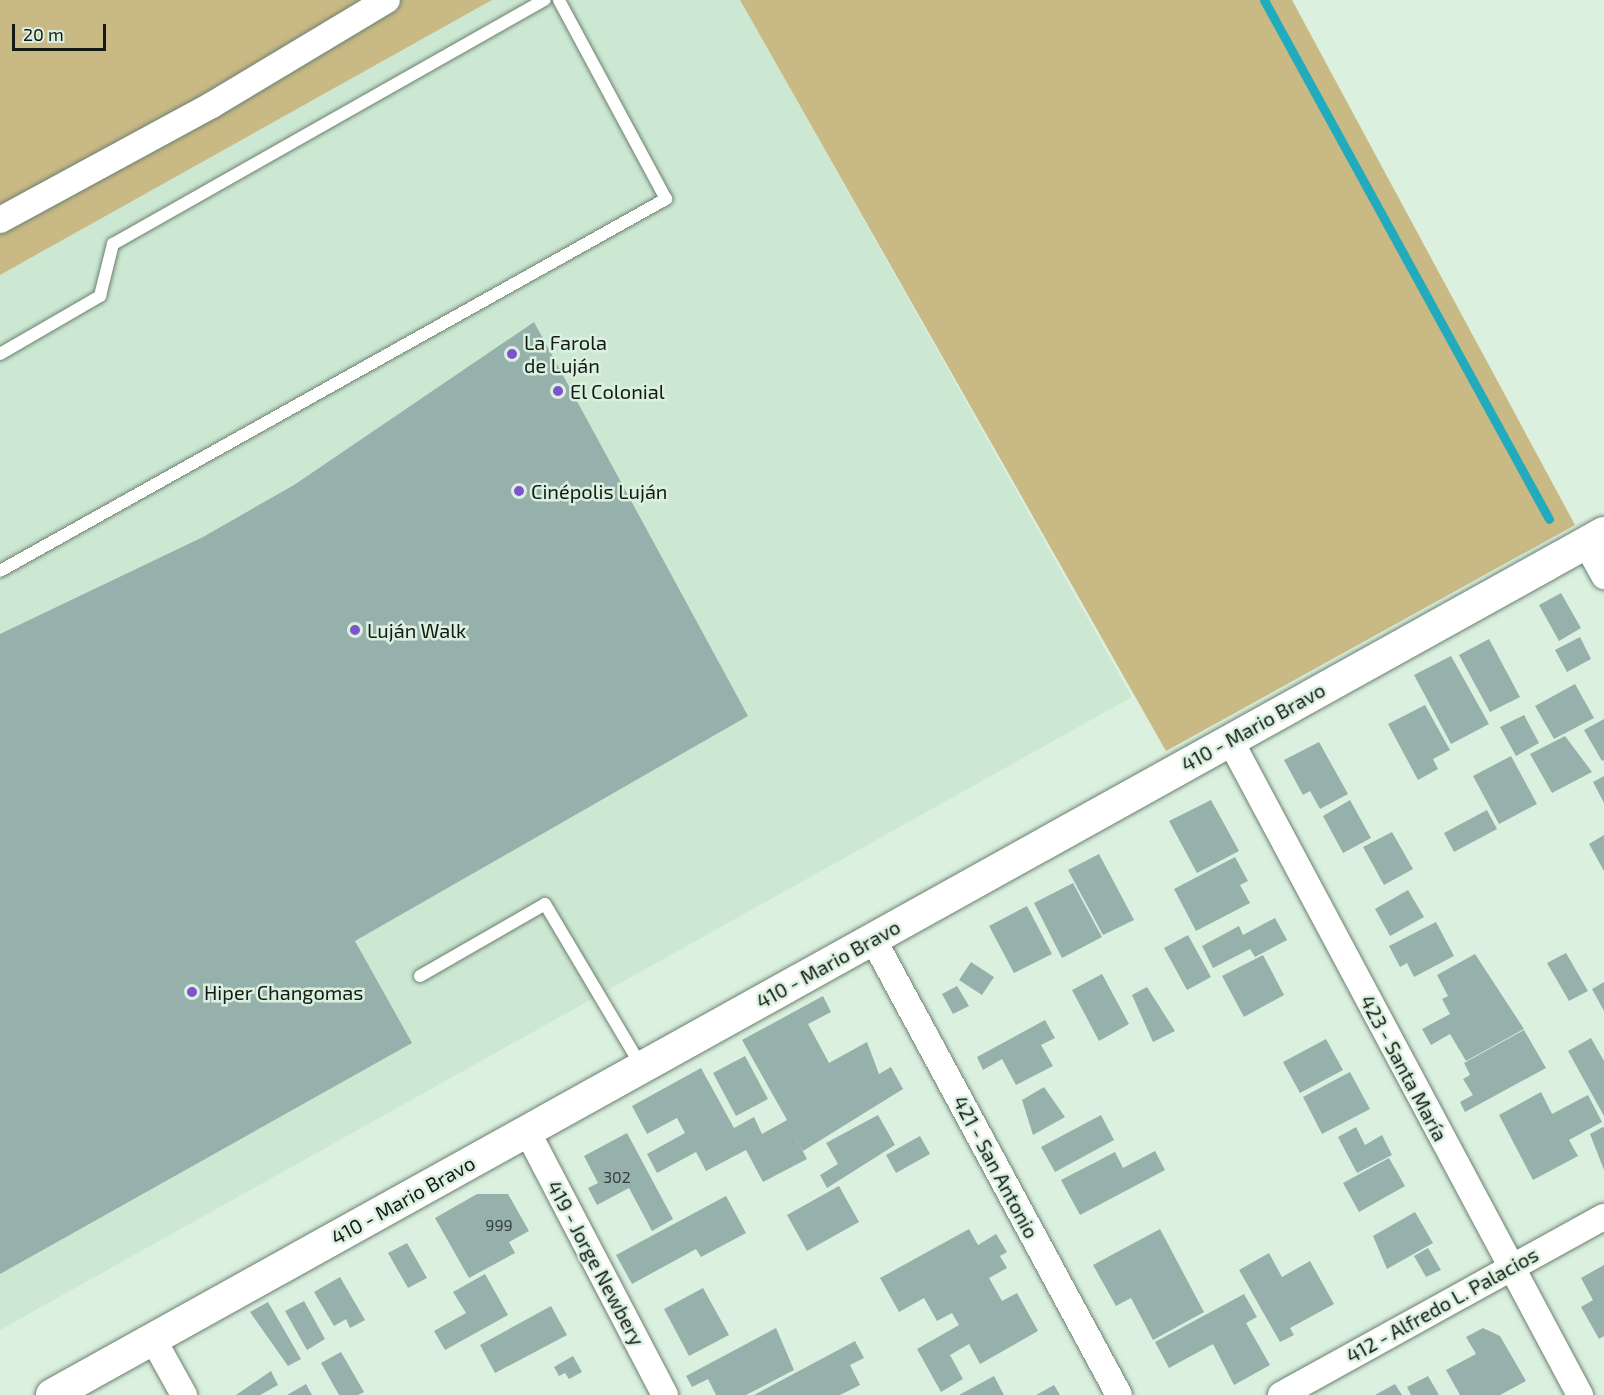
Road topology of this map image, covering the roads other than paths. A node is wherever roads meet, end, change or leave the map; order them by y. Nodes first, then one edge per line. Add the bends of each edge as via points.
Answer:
1 (387, 0) edge
2 (545, 0) edge
3 (559, 0) edge
4 (0, 220) edge
5 (0, 354) edge
6 (1595, 538) edge
7 (0, 571) edge
8 (1604, 576) edge
9 (1230, 740) junction
10 (873, 939) junction
11 (420, 976) dead end
12 (641, 1067) junction
13 (527, 1131) junction
14 (1604, 1217) edge
15 (1510, 1267) junction
16 (153, 1339) junction
17 (52, 1395) edge
18 (184, 1395) edge
19 (665, 1395) edge
20 (1119, 1395) edge
21 (1281, 1395) edge
22 (1580, 1395) edge

1 - 4 street via 212,105
2 - 5 lane via 113,244 100,296
3 - 7 lane via 666,198
6 - 8 street
6 - 9 street, 410 - Mario Bravo
9 - 10 street, 410 - Mario Bravo
9 - 15 street, 423 - Santa María
10 - 12 street, 410 - Mario Bravo
10 - 20 street, 421 - San Antonio
11 - 12 lane via 544,904
12 - 13 street, 410 - Mario Bravo
13 - 16 street, 410 - Mario Bravo
13 - 19 street, 419 - Jorge Newbery
14 - 15 street, 412 - Alfredo L. Palacios
15 - 21 street, 412 - Alfredo L. Palacios
15 - 22 street, 423 - Santa María
16 - 17 street, 410 - Mario Bravo
16 - 18 street

